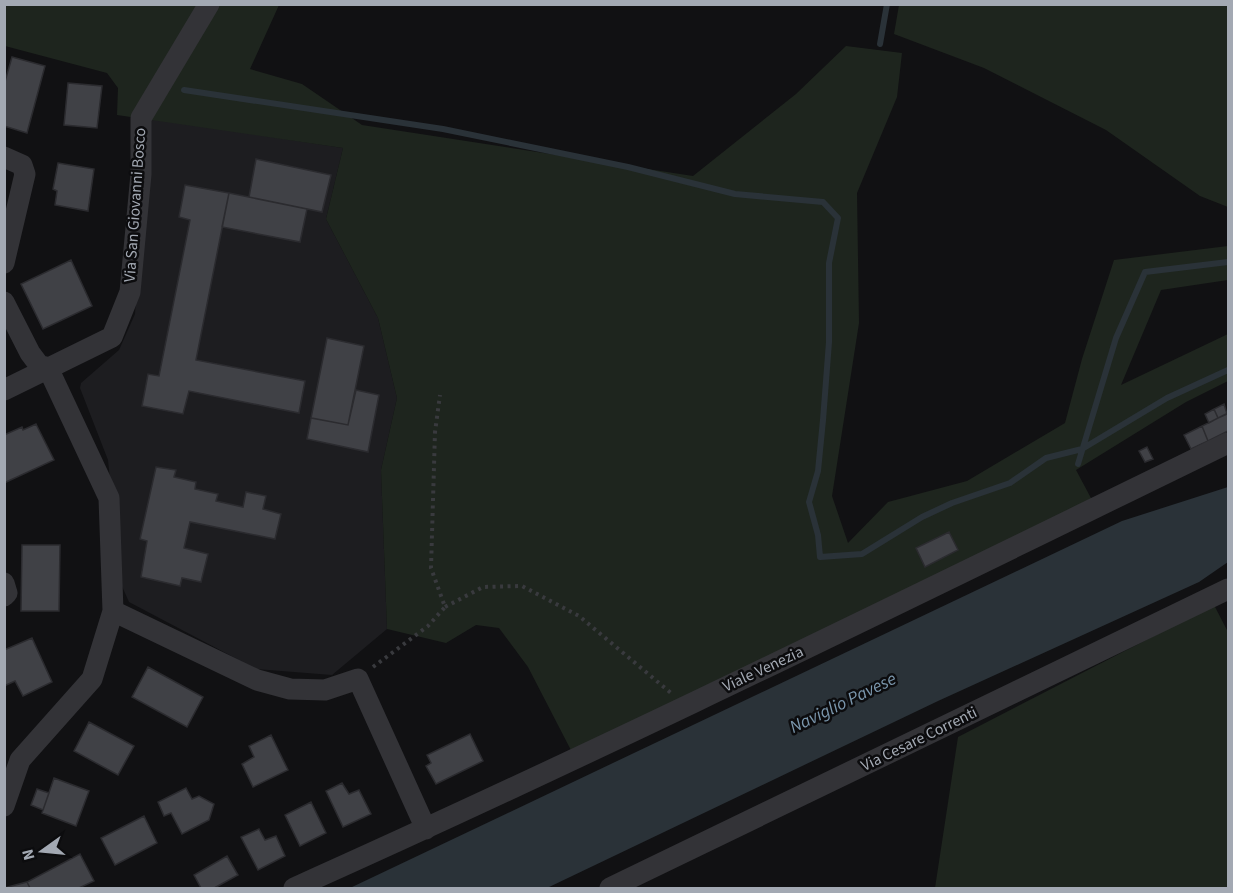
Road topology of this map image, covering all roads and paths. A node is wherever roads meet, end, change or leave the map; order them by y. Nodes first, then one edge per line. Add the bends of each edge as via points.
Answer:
1 (209, 4) edge
2 (4, 157) edge
3 (4, 263) edge
4 (4, 302) edge
5 (48, 368) junction
6 (4, 390) edge
7 (440, 395) dead end
8 (1228, 443) edge
9 (4, 583) edge
10 (1228, 589) edge
11 (4, 596) edge
12 (445, 607) junction
13 (113, 611) junction
14 (358, 679) junction
15 (686, 705) junction
16 (12, 761) edge
17 (4, 806) edge
18 (426, 829) junction
19 (294, 888) edge
20 (610, 888) edge

1 - 5 street, Via San Giovanni Bosco via 141,118 141,174 130,292 112,338
2 - 3 street via 22,165 25,174
4 - 5 street via 30,353 39,365
5 - 6 street, Via San Giovanni Bosco
5 - 13 street via 109,498
7 - 12 path via 435,432 431,568
8 - 15 street, Viale Venezia
9 - 11 street
10 - 20 street, Via Cesare Correnti
12 - 14 path via 428,626
12 - 15 path via 483,587 522,586 579,616
13 - 14 street via 257,680 290,689 325,690
13 - 16 street via 92,679
14 - 18 street
15 - 18 street, Viale Venezia
16 - 17 street
18 - 19 street, Viale Venezia

